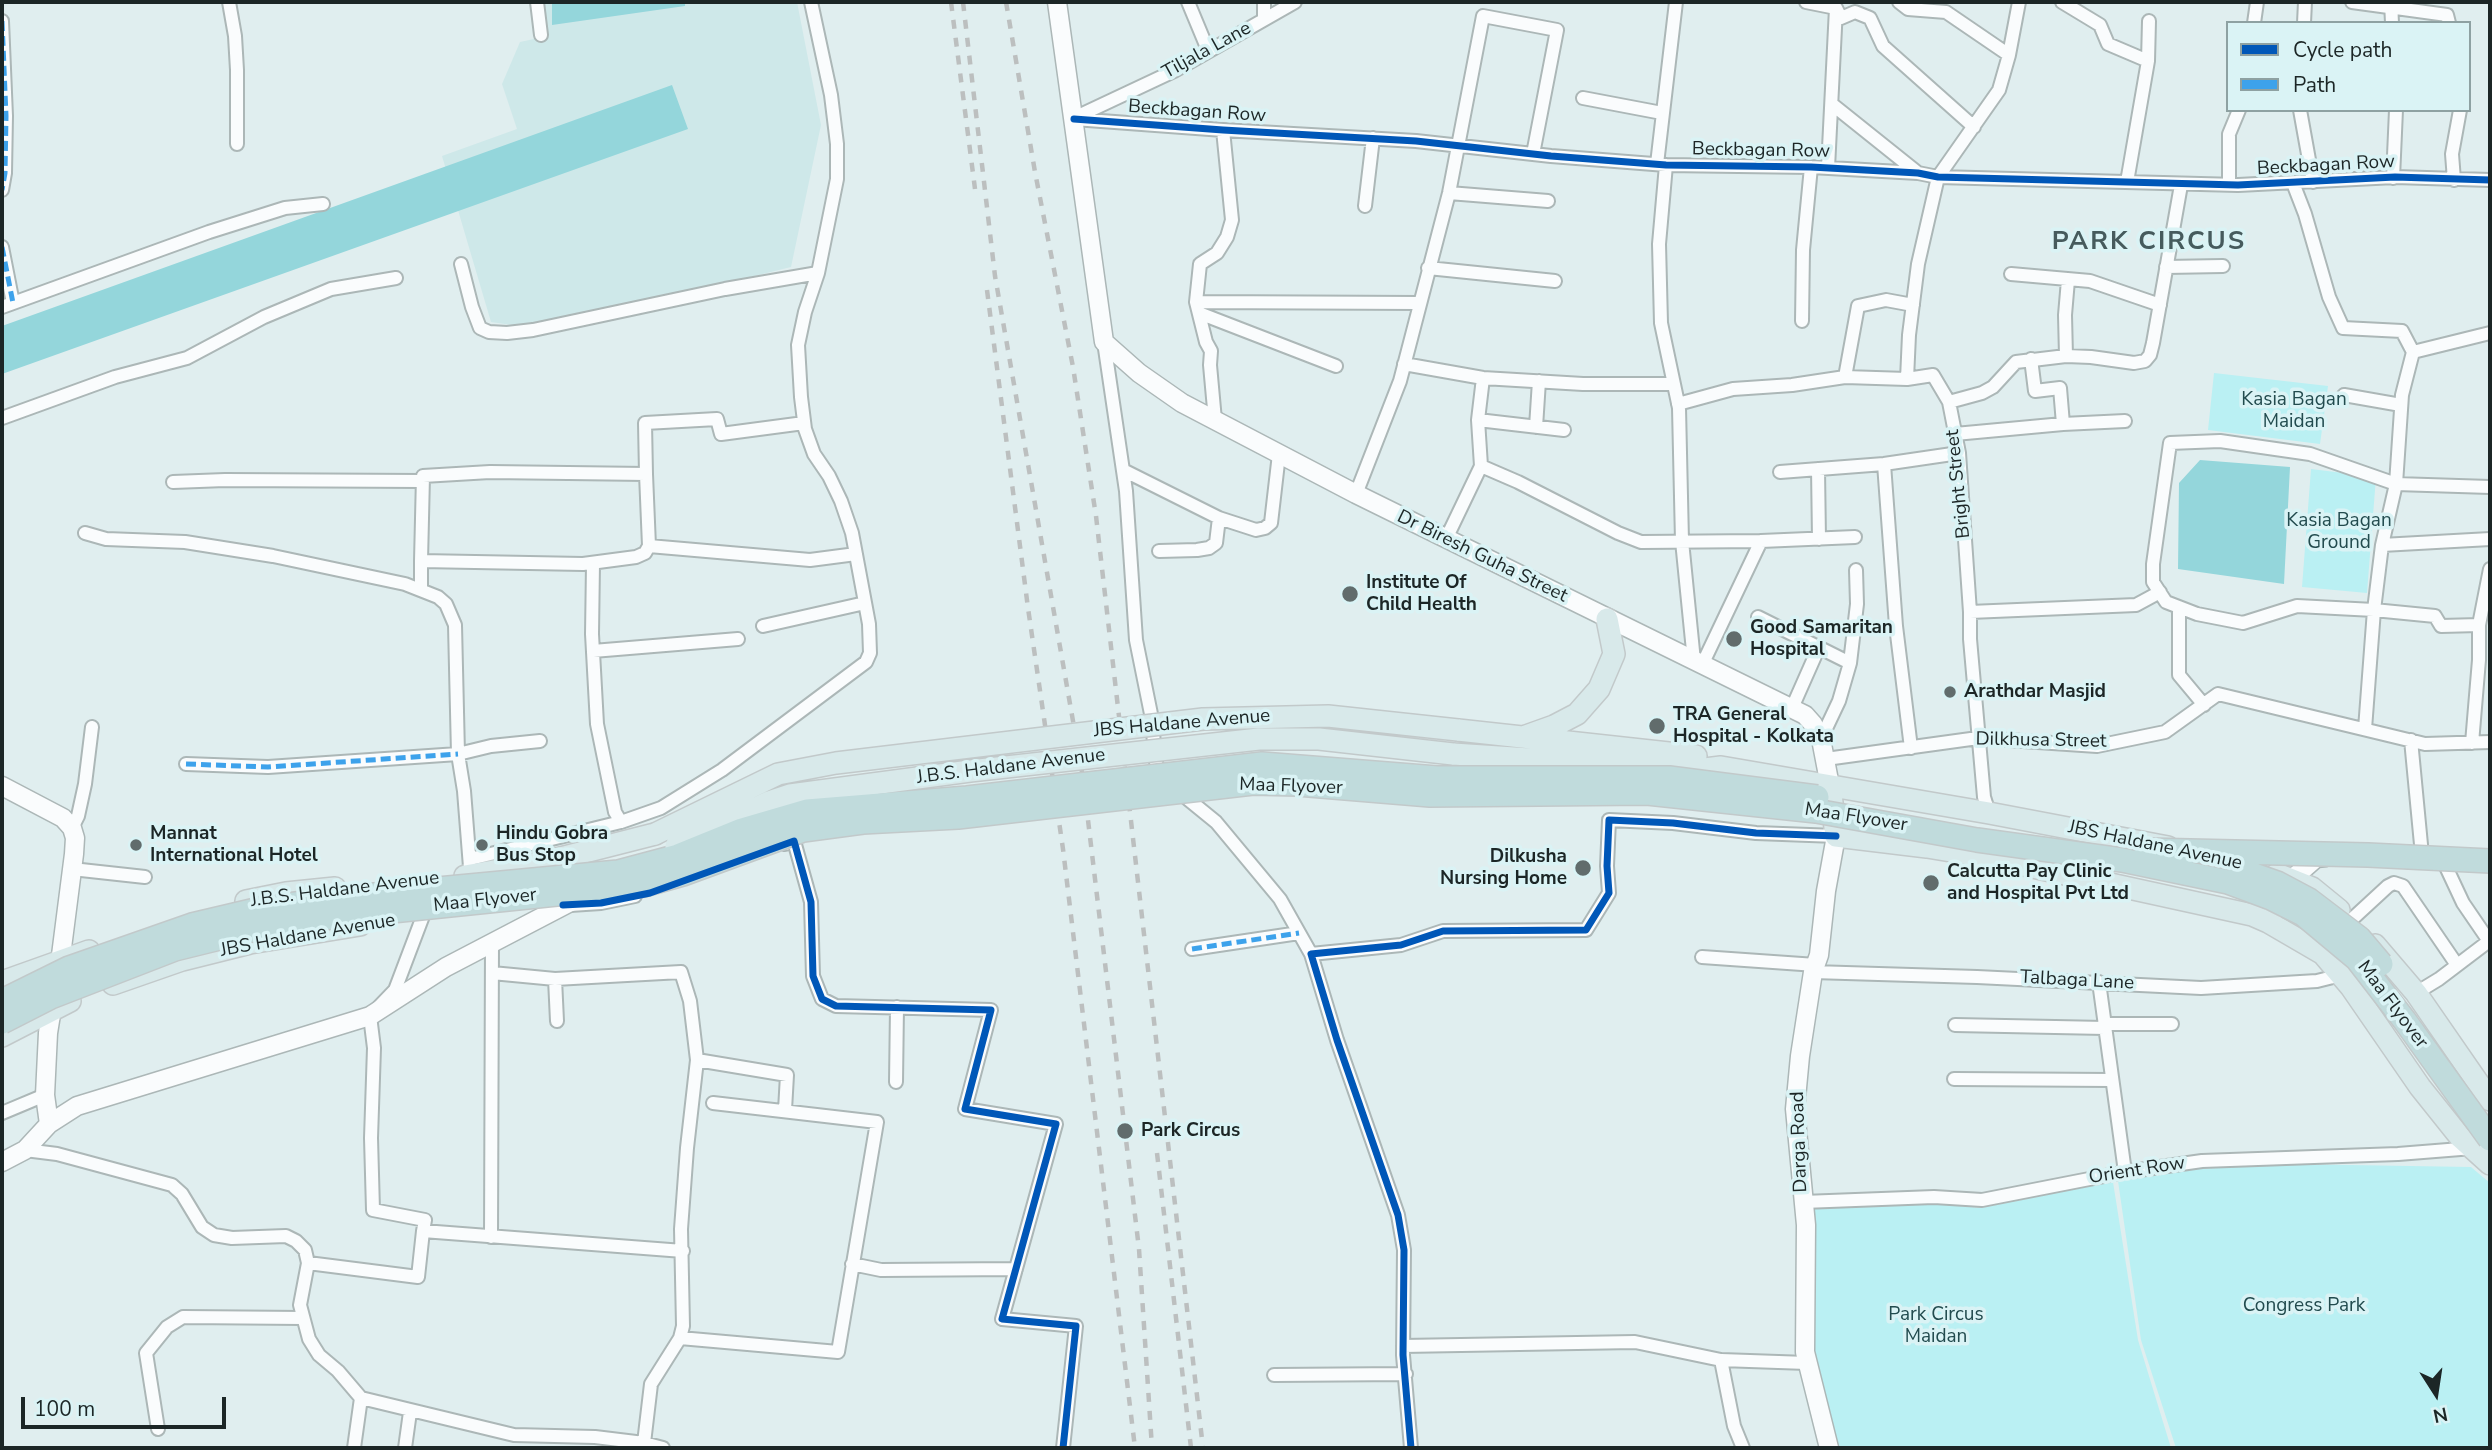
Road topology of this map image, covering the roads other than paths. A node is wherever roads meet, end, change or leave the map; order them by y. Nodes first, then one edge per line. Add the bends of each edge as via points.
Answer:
1 (229, 2) edge
2 (537, 2) edge
3 (811, 2) edge
4 (1056, 2) edge
5 (1188, 2) edge
6 (1264, 2) edge
7 (1295, 2) edge
8 (1676, 2) edge
9 (1806, 2) edge
10 (1899, 2) edge
11 (2019, 2) edge
12 (2062, 2) edge
13 (2257, 2) edge
14 (2305, 2) edge
15 (2352, 2) edge
16 (2391, 4) edge
17 (1836, 8) junction
18 (1264, 19) junction
19 (2, 21) edge
20 (2149, 21) dead end
21 (2254, 21) edge
22 (2304, 21) edge
23 (2449, 21) edge
24 (541, 35) dead end
25 (1208, 50) junction
26 (2009, 55) junction
27 (2148, 61) junction
28 (1583, 98) dead end
29 (1833, 105) junction
30 (2238, 112) edge
31 (2300, 112) edge
32 (2396, 112) edge
33 (2460, 112) edge
34 (1662, 113) junction
35 (1074, 119) junction
36 (1974, 127) junction
37 (1223, 130) junction
38 (1373, 138) junction
39 (237, 144) dead end
40 (1458, 144) junction
41 (1533, 155) junction
42 (1661, 164) junction
43 (1811, 167) junction
44 (1828, 168) junction
45 (1918, 173) junction
46 (1938, 177) junction
47 (2393, 178) junction
48 (2454, 180) junction
49 (2490, 180) edge
50 (2313, 182) junction
51 (2127, 183) junction
52 (2292, 183) junction
53 (2229, 184) junction
54 (2181, 185) junction
55 (2, 190) edge
56 (1449, 193) junction
57 (1548, 201) dead end
58 (323, 204) dead end
59 (1365, 206) dead end
60 (2, 247) edge
61 (461, 264) dead end
62 (2223, 266) dead end
63 (2166, 267) junction
64 (1428, 268) junction
65 (818, 274) junction
66 (2011, 274) dead end
67 (396, 278) dead end
68 (2068, 280) junction
69 (1555, 281) dead end
70 (1419, 303) junction
71 (7, 305) edge
72 (1913, 305) junction
73 (2161, 305) junction
74 (1197, 308) junction
75 (1802, 321) dead end
76 (2490, 333) edge
77 (1104, 342) junction
78 (2413, 352) junction
79 (2066, 356) junction
80 (2031, 359) junction
81 (1404, 364) junction
82 (1336, 366) dead end
83 (1845, 377) junction
84 (1483, 378) junction
85 (1907, 379) junction
86 (1539, 381) junction
87 (1673, 384) junction
88 (2344, 395) dead end
89 (1949, 402) junction
90 (1678, 404) junction
91 (2401, 405) junction
92 (2, 418) edge
93 (1478, 419) junction
94 (1215, 420) junction
95 (2125, 421) dead end
96 (804, 423) junction
97 (2063, 424) junction
98 (1536, 427) junction
99 (1564, 430) dead end
100 (1955, 435) junction
101 (1959, 453) junction
102 (1279, 454) junction
103 (1884, 464) junction
104 (1481, 466) junction
105 (1818, 469) junction
106 (1123, 470) junction
107 (1780, 472) dead end
108 (646, 474) junction
109 (423, 481) junction
110 (173, 482) dead end
111 (2396, 484) junction
112 (2490, 487) edge
113 (1356, 494) junction
114 (1219, 517) junction
115 (85, 533) dead end
116 (1855, 537) dead end
117 (1446, 539) junction
118 (1819, 539) junction
119 (2490, 539) edge
120 (1682, 541) junction
121 (1762, 541) junction
122 (2382, 545) junction
123 (649, 546) junction
124 (1159, 551) dead end
125 (856, 554) junction
126 (421, 561) junction
127 (593, 564) junction
128 (2490, 569) edge
129 (1856, 570) dead end
130 (421, 589) junction
131 (2160, 592) junction
132 (865, 603) junction
133 (2179, 607) junction
134 (2374, 610) junction
135 (1970, 612) junction
136 (1758, 617) dead end
137 (1607, 619) junction
138 (2479, 625) junction
139 (763, 626) dead end
140 (738, 639) dead end
141 (1819, 648) junction
142 (593, 651) junction
143 (1698, 663) junction
144 (1850, 663) junction
145 (2204, 705) junction
146 (1792, 708) junction
147 (92, 727) dead end
148 (2365, 729) junction
149 (1521, 738) junction
150 (1978, 738) junction
151 (1821, 739) junction
152 (2411, 740) junction
153 (540, 741) dead end
154 (2490, 742) edge
155 (2472, 743) junction
156 (1911, 748) junction
157 (458, 754) junction
158 (1453, 754) joint
159 (1826, 759) junction
160 (186, 764) dead end
161 (1721, 767) junction
162 (2, 786) edge
163 (1830, 786) junction
164 (1989, 813) junction
165 (621, 822) junction
166 (72, 828) junction
167 (1836, 836) junction
168 (660, 843) junction
169 (2146, 850) junction
170 (2422, 855) junction
171 (2441, 855) junction
172 (2490, 855) edge
173 (2490, 861) edge
174 (636, 863) junction
175 (470, 867) junction
176 (72, 869) junction
177 (145, 877) dead end
178 (419, 879) junction
179 (2292, 879) junction
180 (563, 905) junction
181 (474, 908) junction
182 (423, 916) junction
183 (2350, 921) junction
184 (2268, 922) junction
185 (1299, 933) junction
186 (2490, 941) edge
187 (492, 943) junction
188 (1192, 949) dead end
189 (1311, 954) junction
190 (1702, 957) dead end
191 (61, 959) junction
192 (2457, 965) junction
193 (1814, 969) junction
194 (492, 973) junction
195 (2341, 975) junction
196 (555, 979) junction
197 (2, 982) edge
198 (2099, 982) junction
199 (2416, 993) junction
200 (2, 1001) edge
201 (897, 1007) junction
202 (52, 1009) junction
203 (370, 1016) junction
204 (557, 1021) dead end
205 (2, 1022) edge
206 (2172, 1024) dead end
207 (1955, 1025) dead end
208 (2104, 1026) junction
209 (2, 1037) edge
210 (698, 1060) junction
211 (1954, 1079) dead end
212 (2112, 1080) junction
213 (897, 1082) dead end
214 (44, 1095) junction
215 (2490, 1100) edge
216 (713, 1103) dead end
217 (785, 1110) junction
218 (2, 1112) edge
219 (2490, 1117) edge
220 (50, 1124) junction
221 (2484, 1147) edge
222 (26, 1150) junction
223 (2, 1162) edge
224 (2490, 1164) edge
225 (2125, 1172) junction
226 (1803, 1202) junction
227 (423, 1231) junction
228 (491, 1237) junction
229 (683, 1251) junction
230 (308, 1263) junction
231 (852, 1264) junction
232 (1016, 1269) junction
233 (303, 1318) junction
234 (680, 1338) junction
235 (1403, 1346) junction
236 (1721, 1360) junction
237 (1807, 1363) junction
238 (1406, 1374) junction
239 (1274, 1375) dead end
240 (361, 1398) junction
241 (410, 1412) junction
242 (158, 1429) dead end
243 (644, 1443) junction
244 (354, 1448) edge
245 (405, 1448) edge
246 (663, 1448) edge
247 (1063, 1448) edge
248 (1411, 1448) edge
249 (1743, 1448) edge
250 (1829, 1448) edge

1 - 39 street via 237,70
2 - 24 street
3 - 65 street via 837,144 837,179
4 - 35 main road
5 - 25 street
6 - 18 street, Tiljala Lane
7 - 18 street, Tiljala Lane
8 - 34 street
9 - 17 street
10 - 26 street via 1908,9 1946,12
11 - 26 street
12 - 27 street via 2100,25 2108,44
13 - 21 street
14 - 22 street
15 - 16 street
16 - 23 street via 2448,15
17 - 29 street
17 - 36 street via 1841,18 1855,12 1870,18 1883,46
18 - 25 street, Tiljala Lane
19 - 55 street via 6,116
20 - 27 street
25 - 35 street, Tiljala Lane
26 - 36 street via 1999,90
27 - 51 street
28 - 34 street
29 - 44 street
29 - 45 street
30 - 53 street via 2229,134
31 - 50 street
32 - 47 street
33 - 48 street via 2452,154
34 - 42 street
35 - 37 street, Beckbagan Row
35 - 77 main road
36 - 46 street
37 - 38 street, Beckbagan Row
37 - 74 street via 1232,220 1217,253 1200,264
38 - 40 street, Beckbagan Row
38 - 59 street
40 - 41 street, Beckbagan Row
40 - 41 street via 1483,16 1557,30
40 - 56 street
41 - 42 street, Beckbagan Row
42 - 43 street, Beckbagan Row
42 - 87 street via 1661,323
43 - 44 street, Beckbagan Row
43 - 75 street
44 - 45 street, Beckbagan Row
45 - 46 street, Beckbagan Row
46 - 51 street, Beckbagan Row
46 - 72 street
47 - 48 street, Beckbagan Row
47 - 50 street, Beckbagan Row
48 - 49 street, Beckbagan Row
50 - 52 street, Beckbagan Row
51 - 54 street, Beckbagan Row
52 - 53 street, Beckbagan Row
52 - 78 street via 2343,328 2402,331
53 - 54 street, Beckbagan Row
54 - 63 street
56 - 57 street
56 - 64 street
58 - 71 street via 285,208 222,228
60 - 71 street
61 - 65 street via 480,328 507,333
62 - 63 street
63 - 73 street
64 - 69 street
64 - 70 street
65 - 96 street via 798,345
66 - 68 street
67 - 92 street via 331,289 264,317 187,358 115,376
68 - 73 street via 2090,281
68 - 79 street
70 - 74 street
70 - 81 street
72 - 83 street via 1886,300 1858,306
72 - 85 street
73 - 79 street via 2146,361
74 - 82 street
74 - 94 street via 1210,351
76 - 78 street
77 - 94 main road, Dr Biresh Guha Street via 1139,373
77 - 106 street
78 - 91 street
79 - 80 street
80 - 89 street via 2016,362 1982,393
80 - 97 street via 2035,391 2060,388
81 - 84 street
81 - 113 street
83 - 85 street
83 - 90 street via 1733,388
84 - 86 street
84 - 93 street
85 - 89 street, Bright Street via 1933,375
86 - 87 street
86 - 98 street
87 - 90 street
88 - 91 street
89 - 100 street, Bright Street
90 - 120 street
91 - 111 street
93 - 98 street
93 - 104 street
94 - 102 main road, Dr Biresh Guha Street
95 - 97 street
96 - 108 street via 721,435 717,419 645,423
96 - 125 street via 814,454 841,501
97 - 100 street
98 - 99 street
100 - 101 street, Bright Street
101 - 103 street
101 - 135 street, Bright Street
102 - 113 main road, Dr Biresh Guha Street
102 - 114 street via 1272,523 1256,530
103 - 105 street
103 - 156 street
104 - 117 street
104 - 120 street via 1641,542
105 - 107 street
105 - 118 street
106 - 114 street
106 - 185 street via 1136,640 1157,771 1216,822 1280,899
108 - 109 street via 490,472 423,476
108 - 123 street
109 - 110 street
109 - 126 street
111 - 112 street
111 - 122 street
111 - 131 street via 2310,454 2220,441 2170,443 2153,564 2153,582
113 - 117 main road, Dr Biresh Guha Street
114 - 124 street via 1216,543 1209,548
115 - 130 street via 106,539 214,545
116 - 118 street
117 - 137 main road, Dr Biresh Guha Street
118 - 121 street
119 - 122 street
120 - 121 street
120 - 143 street
121 - 143 street
122 - 134 street
123 - 125 street via 810,560
123 - 127 street via 636,557
125 - 132 street
126 - 127 street
126 - 130 street
127 - 142 street
128 - 138 street
129 - 144 street
130 - 157 street via 446,604 455,625
131 - 133 street
131 - 135 street via 2136,605
132 - 139 street
132 - 165 street via 870,642 866,662 722,770 661,808
133 - 134 street via 2243,623 2297,606
133 - 145 street via 2179,675
134 - 138 street via 2435,617 2441,626
134 - 148 street
135 - 150 street, Bright Street
136 - 141 street
137 - 143 main road, Dr Biresh Guha Street
137 - 149 main road via 1614,654 1599,689 1577,715
138 - 155 street
140 - 142 street
141 - 144 street
141 - 146 street
142 - 165 street via 599,736
143 - 146 main road, Dr Biresh Guha Street
144 - 151 street
145 - 148 street, Dilkhusa Street via 2218,694
145 - 150 street, Dilkhusa Street via 2165,732 2097,746
146 - 151 main road, Dr Biresh Guha Street via 1805,715
147 - 166 street via 83,795
148 - 152 street, Dilkhusa Street
149 - 161 main road, JBS Haldane Avenue via 1703,757
149 - 168 main road, JBS Haldane Avenue, bridge via 1328,716 1268,716 1203,719 836,763 778,774
150 - 156 street, Dilkhusa Street
150 - 164 street, Bright Street
151 - 159 main road, Dr Biresh Guha Street
152 - 155 street, Dilkhusa Street
152 - 170 street
153 - 157 street
154 - 155 street, Dilkhusa Street
156 - 159 street, Dilkhusa Street
157 - 160 street via 268,767
157 - 175 street
158 - 161 main road, JBS Haldane Avenue via 1697,770
158 - 168 main road, J.B.S. Haldane Avenue, bridge via 1319,739 1259,739 970,771 790,795
159 - 163 main road, Dr Biresh Guha Street
161 - 163 main road, JBS Haldane Avenue
162 - 166 main road via 63,818
163 - 164 main road, JBS Haldane Avenue
163 - 167 main road
164 - 179 main road, JBS Haldane Avenue via 2224,858
165 - 175 street
166 - 176 main road
167 - 184 main road, Maa Flyover via 1987,857
167 - 189 street via 1609,820 1609,894 1586,930 1443,931 1401,946
167 - 193 main road, Darga Road
168 - 174 main road, JBS Haldane Avenue
168 - 175 main road, J.B.S. Haldane Avenue via 545,862
169 - 173 highway, bridge
169 - 200 highway, Maa Flyover, bridge via 1991,830 1801,794 1669,778 1437,778 1262,764 967,798 807,811 618,872 260,909 122,948
169 - 219 highway, Maa Flyover, bridge via 2277,883 2332,916 2384,967
170 - 171 main road
170 - 179 main road via 2316,858
171 - 172 main road
171 - 186 street via 2463,902
174 - 180 main road
174 - 181 main road, JBS Haldane Avenue
175 - 178 main road, J.B.S. Haldane Avenue
175 - 181 street
176 - 177 street
176 - 191 main road
178 - 182 street
178 - 191 main road, J.B.S. Haldane Avenue via 241,902
179 - 183 main road, JBS Haldane Avenue via 2312,888
179 - 184 main road
180 - 187 main road
180 - 201 street via 601,903 650,892 794,841 811,902 813,976 822,999 836,1006
181 - 182 main road, JBS Haldane Avenue
182 - 202 main road, JBS Haldane Avenue via 250,943 182,960
182 - 203 street via 395,990
183 - 192 street via 2388,886 2403,886
183 - 199 main road, JBS Haldane Avenue
184 - 195 main road, Maa Flyover via 2323,954
185 - 188 street
185 - 189 street
186 - 192 street
187 - 194 street
187 - 203 main road
189 - 235 street via 1398,1215 1404,1250
190 - 193 street, Talbaga Lane
191 - 197 main road, J.B.S. Haldane Avenue
191 - 202 main road
192 - 199 street
193 - 198 street, Talbaga Lane
193 - 226 main road, Darga Road via 1795,1109
194 - 196 street
194 - 228 street
195 - 198 street, Talbaga Lane via 2317,981 2201,988
195 - 221 main road, Maa Flyover via 2460,1137
196 - 204 street
196 - 210 street via 681,972
198 - 208 street
199 - 215 main road, JBS Haldane Avenue
201 - 213 street
201 - 232 street via 991,1010 965,1109 1056,1124
202 - 209 main road, JBS Haldane Avenue
202 - 214 main road
203 - 220 main road via 76,1106
203 - 227 street via 374,1048 373,1210 425,1220
205 - 221 highway, Maa Flyover, bridge via 113,971 175,949 252,930 324,918 644,885 803,830 1220,786 1297,784 1430,795 1647,793 1816,811 2122,860 2228,882 2303,914 2369,971
206 - 208 street
207 - 208 street
208 - 212 street
210 - 217 street via 787,1075
210 - 229 street via 686,1161
211 - 212 street
212 - 225 street
214 - 218 street
214 - 220 main road
216 - 217 street
217 - 231 street via 877,1122
220 - 222 main road
221 - 224 main road, Maa Flyover
221 - 225 street, Orient Row via 2202,1161
222 - 223 main road
222 - 230 street via 172,1185 202,1227 215,1235 286,1236 305,1250
225 - 226 street, Orient Row via 1982,1200 1934,1197
226 - 237 main road, Darga Road
227 - 228 street
227 - 230 street via 418,1277
228 - 229 street
229 - 234 street
230 - 233 street via 300,1305
231 - 232 street via 881,1270
231 - 234 street via 838,1352
232 - 247 street via 1002,1319 1076,1326
233 - 240 street via 319,1355
233 - 242 street via 183,1317 167,1327 146,1353
234 - 243 street via 651,1384
235 - 236 street via 1635,1342
235 - 238 street
236 - 237 street
236 - 249 street
237 - 250 main road, Darga Road
238 - 239 street
238 - 248 street
240 - 241 street
240 - 244 street
241 - 243 street via 514,1435
241 - 245 street
243 - 246 street

